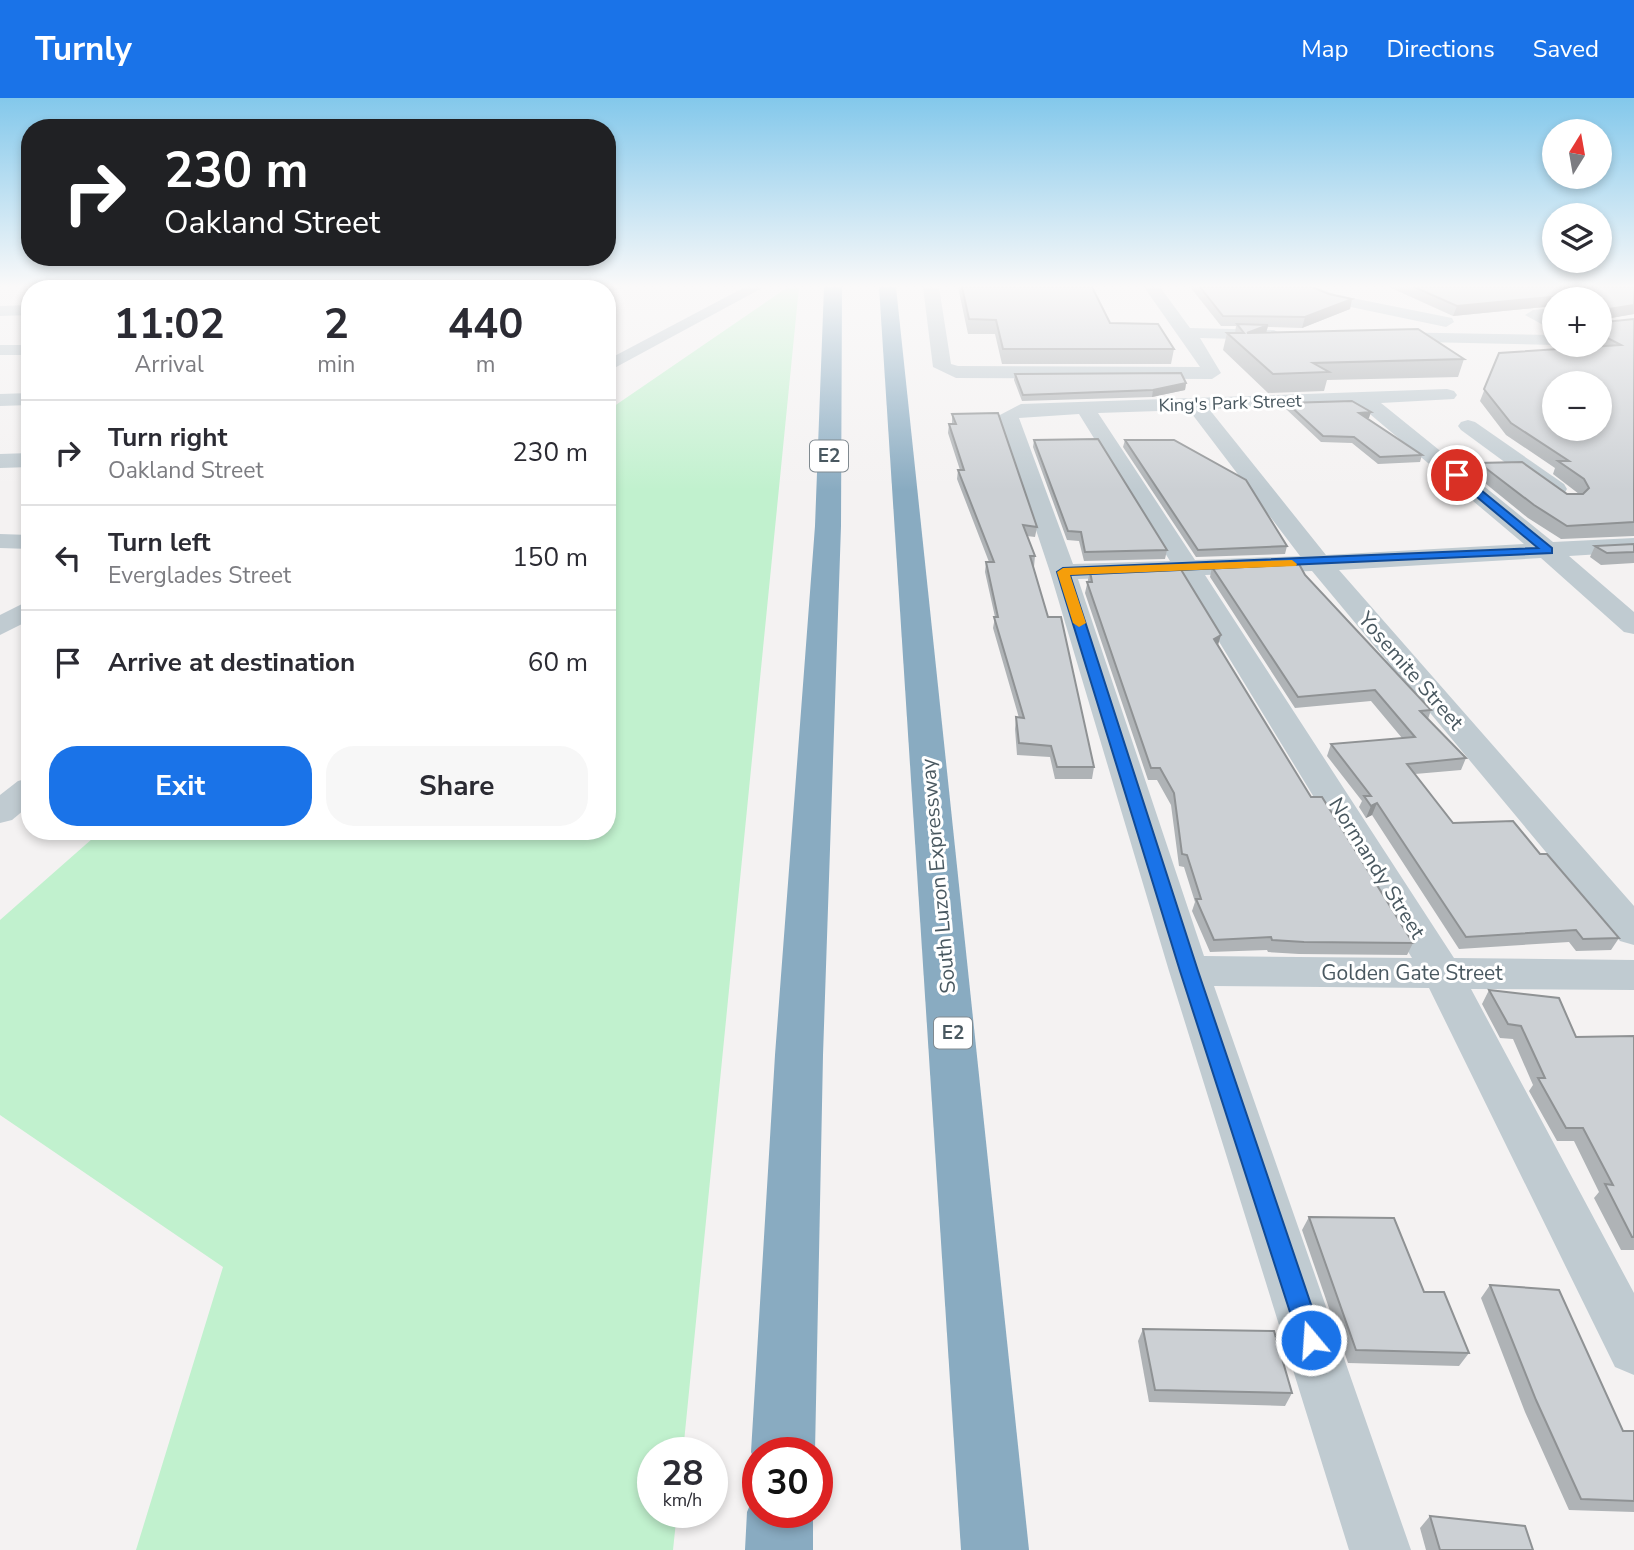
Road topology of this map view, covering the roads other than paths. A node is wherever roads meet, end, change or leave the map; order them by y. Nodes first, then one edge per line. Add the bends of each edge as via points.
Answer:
1 (832, 355) edge
2 (893, 355) edge
3 (940, 355) edge
4 (1200, 355) edge
5 (1447, 395) dead end
6 (1363, 398) junction
7 (21, 399) edge
8 (0, 400) edge
9 (1195, 405) junction
10 (1085, 408) junction
11 (1468, 426) dead end
12 (1514, 459) junction
13 (21, 460) edge
14 (1438, 460) junction
15 (0, 461) edge
16 (1569, 499) edge
17 (0, 541) edge
18 (21, 542) edge
19 (1634, 545) edge
20 (1548, 551) junction
21 (1319, 563) junction
22 (1188, 568) junction
23 (1063, 572) junction
24 (21, 614) edge
25 (1629, 618) edge
26 (0, 627) edge
27 (21, 796) edge
28 (0, 812) edge
29 (1634, 931) edge
30 (1189, 971) junction
31 (1442, 973) junction
32 (1634, 975) edge
33 (1634, 1348) edge
34 (784, 1437) edge
35 (780, 1528) edge
36 (779, 1550) edge
37 (995, 1550) edge
38 (1380, 1550) edge

1 - 34 highway, E2 via 828,526
2 - 37 highway, South Luzon Expressway / E2
3 - 4 street via 942,367 956,372 1212,373
5 - 6 street, King's Park Street
6 - 9 street, King's Park Street
6 - 14 street
7 - 8 street
9 - 10 street, King's Park Street
9 - 21 street, Yosemite Street
10 - 22 street, Normandy Street
10 - 23 street, King's Park Street via 1013,411 1009,416
11 - 12 street
12 - 14 street
12 - 16 street
13 - 15 street
14 - 20 street
17 - 18 street
19 - 20 street
20 - 21 street
20 - 25 street
21 - 22 street
21 - 29 street, Yosemite Street
22 - 23 street
22 - 31 street, Normandy Street
23 - 30 street
24 - 26 street
27 - 28 street
30 - 31 street, Golden Gate Street
30 - 38 street
31 - 32 street, Golden Gate Street
31 - 33 street, Normandy Street
35 - 36 highway

